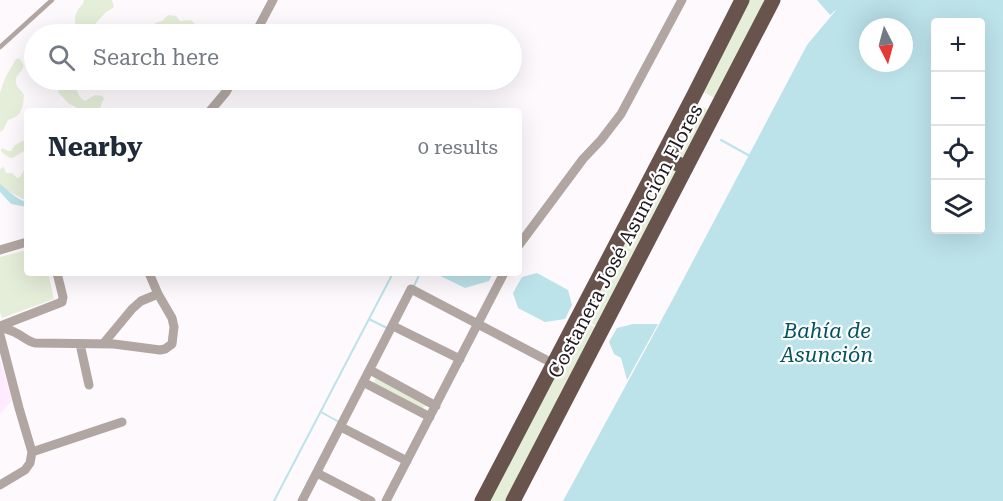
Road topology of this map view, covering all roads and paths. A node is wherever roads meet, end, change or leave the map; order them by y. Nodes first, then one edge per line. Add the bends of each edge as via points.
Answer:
1 (52, 0) edge
2 (273, 0) edge
3 (682, 0) edge
4 (742, 0) edge
5 (773, 0) edge
6 (25, 24) edge
7 (260, 24) edge
8 (24, 25) edge
9 (0, 47) edge
10 (227, 90) edge
11 (694, 95) junction
12 (218, 103) junction
13 (213, 108) edge
14 (222, 108) edge
15 (717, 109) junction
16 (675, 131) junction
17 (686, 168) junction
18 (522, 241) edge
19 (24, 243) edge
20 (0, 250) edge
21 (58, 276) edge
22 (150, 276) edge
23 (502, 276) edge
24 (158, 294) junction
25 (479, 324) junction
26 (393, 326) junction
27 (0, 327) edge
28 (0, 335) edge
29 (80, 344) junction
30 (103, 344) junction
31 (460, 359) junction
32 (554, 364) junction
33 (370, 370) junction
34 (363, 382) junction
35 (89, 385) dead end
36 (436, 406) junction
37 (430, 417) junction
38 (122, 422) dead end
39 (341, 427) junction
40 (32, 452) junction
41 (407, 461) junction
42 (317, 473) junction
43 (0, 485) edge
44 (302, 501) edge
45 (371, 501) edge
46 (386, 501) edge
47 (482, 501) edge
48 (513, 501) edge

1 - 6 lane
2 - 7 street
3 - 18 street via 621,114
4 - 11 highway, Costanera José Asunción Flores
5 - 15 highway, Costanera José Asunción Flores
8 - 9 lane
10 - 12 street
11 - 15 highway
11 - 16 highway, Costanera José Asunción Flores
12 - 13 street
12 - 14 street
15 - 17 highway, Costanera José Asunción Flores
16 - 17 highway via 676,141 669,158
16 - 32 highway, Costanera José Asunción Flores
17 - 48 highway, Costanera José Asunción Flores
19 - 20 street
21 - 27 street via 62,302
22 - 24 street
23 - 25 street
24 - 30 street via 132,309
24 - 30 street via 172,318 172,344 160,350
25 - 26 street via 411,290
25 - 31 street
25 - 32 street
26 - 31 street
26 - 33 street
27 - 29 street via 35,343
28 - 40 street
29 - 30 street
29 - 35 street
31 - 36 street
32 - 47 highway, Costanera José Asunción Flores
33 - 34 street
33 - 36 street
34 - 37 street
34 - 39 street
36 - 37 street
37 - 41 street
38 - 40 street
39 - 41 street
39 - 42 street
40 - 43 street via 25,470
41 - 46 street
42 - 44 street
42 - 45 street

